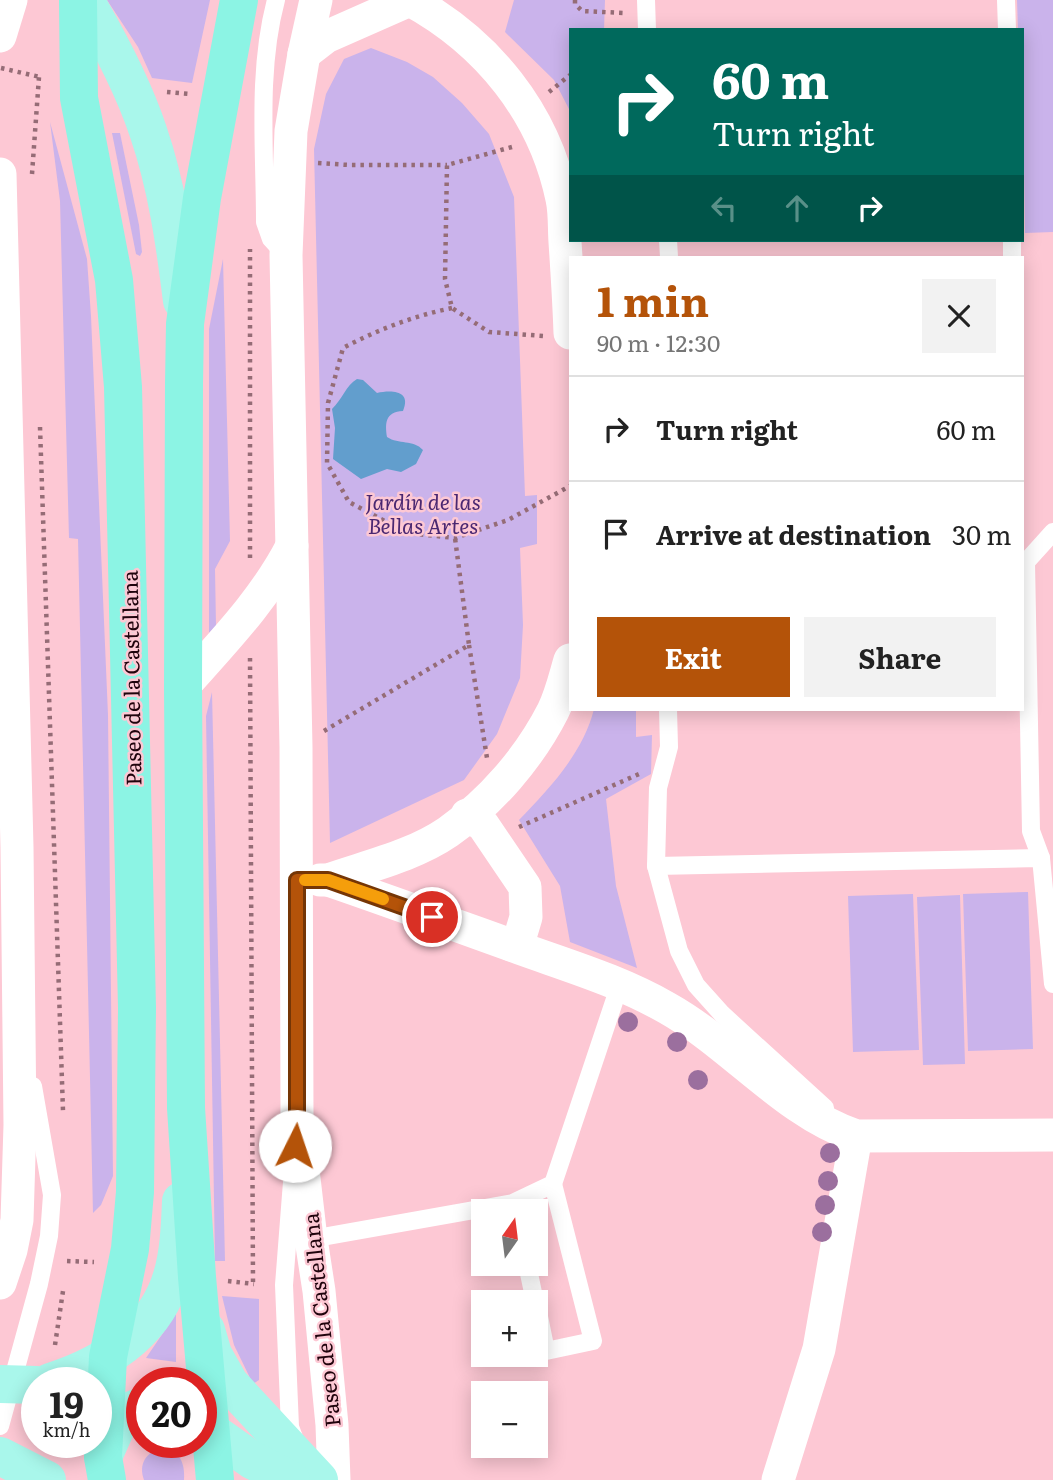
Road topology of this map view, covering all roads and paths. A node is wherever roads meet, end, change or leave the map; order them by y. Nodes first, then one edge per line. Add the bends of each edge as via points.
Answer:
1 (11, 0) edge
2 (78, 0) edge
3 (85, 0) edge
4 (239, 0) edge
5 (276, 0) edge
6 (316, 0) edge
7 (410, 0) edge
8 (575, 0) edge
9 (1006, 0) edge
10 (646, 14) edge
11 (1007, 28) edge
12 (0, 36) edge
13 (304, 54) junction
14 (39, 77) dead end
15 (543, 139) junction
16 (307, 162) dead end
17 (447, 165) junction
18 (0, 174) edge
19 (32, 185) dead end
20 (250, 238) dead end
21 (286, 255) junction
22 (452, 308) junction
23 (185, 324) junction
24 (557, 335) edge
25 (39, 421) dead end
26 (569, 487) edge
27 (1053, 531) edge
28 (455, 538) junction
29 (292, 546) junction
30 (250, 610) junction
31 (469, 645) junction
32 (569, 663) edge
33 (183, 687) junction
34 (668, 711) edge
35 (296, 747) junction
36 (665, 762) junction
37 (493, 794) junction
38 (467, 815) junction
39 (492, 839) junction
40 (8, 844) edge
41 (1041, 858) junction
42 (656, 866) junction
43 (312, 880) junction
44 (511, 945) junction
45 (620, 984) junction
46 (1053, 984) edge
47 (18, 993) junction
48 (186, 1108) junction
49 (63, 1114) dead end
50 (297, 1118) junction
51 (1053, 1135) edge
52 (856, 1136) junction
53 (553, 1184) junction
54 (528, 1199) edge
55 (471, 1214) edge
56 (311, 1239) junction
57 (67, 1248) dead end
58 (67, 1261) junction
59 (106, 1263) dead end
60 (65, 1273) dead end
61 (0, 1283) edge
62 (253, 1284) dead end
63 (64, 1286) dead end
64 (201, 1310) junction
65 (548, 1351) edge
66 (108, 1357) junction
67 (53, 1366) edge
68 (203, 1367) edge
69 (16, 1385) edge
70 (126, 1412) edge
71 (0, 1426) edge
72 (217, 1436) edge
73 (0, 1456) edge
74 (211, 1458) edge
75 (105, 1469) edge
76 (47, 1480) edge
77 (215, 1480) edge
78 (291, 1480) edge
79 (320, 1480) edge
80 (334, 1480) edge
81 (778, 1480) edge

1 - 12 street
2 - 66 highway, Paseo de la Castellana via 79,98 114,281 123,387 130,652 137,1134 130,1250
3 - 23 main road via 137,103 157,160 176,244
4 - 23 highway via 202,198
5 - 21 lane via 265,60 265,222 271,239
6 - 13 street, Paseo de la Castellana
7 - 13 street via 326,37
7 - 15 street via 447,23 490,60 529,109
8 - 10 path via 582,11
9 - 11 lane
13 - 21 street, Paseo de la Castellana via 291,131
14 - 19 path
15 - 17 path
15 - 24 street via 562,200
16 - 17 path
17 - 22 path via 445,279
18 - 40 street
20 - 30 path
21 - 29 street, Paseo de la Castellana
22 - 24 path via 489,332
22 - 28 path via 424,314 343,348 328,403 327,463 349,502 407,533
23 - 33 highway
25 - 49 path
26 - 28 path via 508,520
27 - 41 lane via 1026,562 1031,831
28 - 31 path
29 - 30 street
29 - 35 street, Paseo de la Castellana
30 - 33 street
30 - 62 path
31 - 35 path
31 - 37 path
32 - 37 street via 553,710
33 - 48 highway
34 - 36 lane
35 - 43 street, Paseo de la Castellana
36 - 39 path
36 - 42 lane via 658,788
37 - 38 street
38 - 39 street via 483,825
38 - 43 street via 447,832 406,853
39 - 44 street via 525,887 527,917 520,937
40 - 47 street
41 - 42 lane
41 - 46 lane
42 - 52 lane via 679,951 696,985
43 - 44 street
43 - 50 street, Paseo de la Castellana
44 - 45 street
45 - 52 street via 710,1035 815,1119
45 - 53 lane
47 - 61 street via 18,1202 11,1250
47 - 69 lane via 52,1195 49,1236
48 - 64 highway
48 - 66 main road via 173,1274 141,1331
50 - 56 street, Paseo de la Castellana
50 - 79 lane, Paseo de la Castellana via 284,1285 290,1427
51 - 52 street
52 - 81 street via 819,1349
53 - 54 lane
53 - 65 lane via 593,1341
55 - 56 lane
56 - 80 street, Paseo de la Castellana
57 - 58 path
58 - 59 path
58 - 60 path
63 - 67 path
64 - 68 highway
64 - 79 main road via 214,1354 230,1384
66 - 67 main road via 81,1372
66 - 75 highway, Paseo de la Castellana
69 - 71 lane
70 - 75 main road via 113,1430
72 - 78 main road
73 - 76 main road
74 - 77 highway

